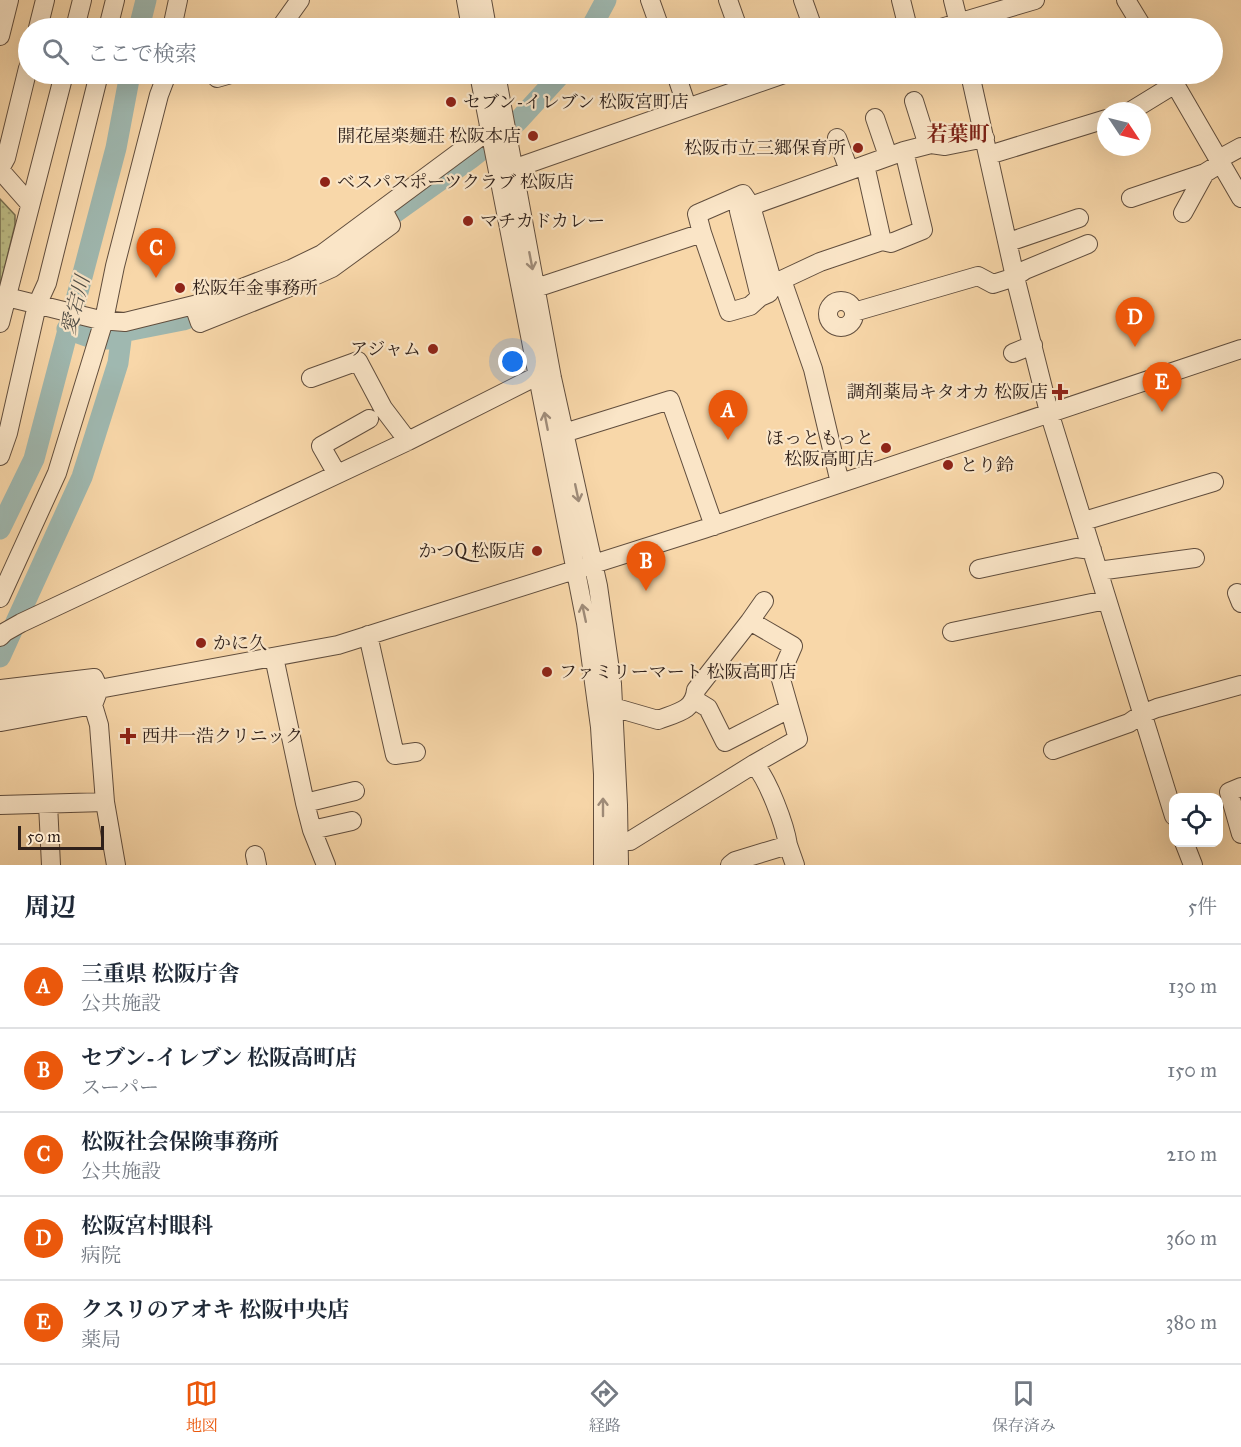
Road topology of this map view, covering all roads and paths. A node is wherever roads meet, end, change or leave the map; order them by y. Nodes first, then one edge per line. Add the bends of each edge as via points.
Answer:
1 (9, 0) edge
2 (45, 0) edge
3 (82, 0) edge
4 (115, 0) edge
5 (178, 0) edge
6 (300, 0) edge
7 (466, 0) edge
8 (482, 0) edge
9 (650, 0) edge
10 (728, 0) edge
11 (803, 0) edge
12 (901, 0) edge
13 (953, 0) edge
14 (1035, 0) edge
15 (1126, 0) edge
16 (40, 18) edge
17 (78, 18) edge
18 (110, 18) edge
19 (174, 18) edge
20 (287, 18) edge
21 (469, 18) edge
22 (485, 18) edge
23 (656, 18) edge
24 (734, 18) edge
25 (809, 18) edge
26 (906, 18) edge
27 (953, 18) edge
28 (980, 18) edge
29 (1137, 18) edge
30 (0, 36) edge
31 (24, 84) edge
32 (61, 84) edge
33 (97, 84) edge
34 (163, 84) edge
35 (482, 84) edge
36 (496, 84) edge
37 (679, 84) edge
38 (755, 84) edge
39 (972, 84) edge
40 (1166, 84) edge
41 (1175, 84) edge
42 (914, 101) dead end
43 (1143, 102) edge
44 (687, 107) junction
45 (875, 118) dead end
46 (1097, 121) edge
47 (498, 133) junction
48 (837, 138) dead end
49 (931, 144) junction
50 (987, 147) junction
51 (1241, 147) edge
52 (896, 153) junction
53 (1227, 165) edge
54 (857, 167) junction
55 (513, 169) junction
56 (0, 170) edge
57 (1205, 174) junction
58 (0, 188) edge
59 (1131, 198) dead end
60 (1241, 198) edge
61 (751, 206) junction
62 (28, 211) junction
63 (1183, 213) dead end
64 (1079, 218) dead end
65 (702, 233) junction
66 (882, 241) junction
67 (1009, 242) junction
68 (1088, 244) dead end
69 (1016, 277) junction
70 (778, 282) junction
71 (536, 288) junction
72 (7, 297) junction
73 (760, 297) junction
74 (37, 305) junction
75 (854, 312) dead end
76 (0, 323) edge
77 (102, 323) junction
78 (1033, 345) junction
79 (1241, 349) edge
80 (1013, 353) dead end
81 (537, 376) junction
82 (311, 378) dead end
83 (1049, 412) junction
84 (369, 419) dead end
85 (564, 433) junction
86 (408, 441) junction
87 (0, 456) edge
88 (337, 474) junction
89 (1214, 482) dead end
90 (840, 483) junction
91 (1084, 521) junction
92 (714, 526) junction
93 (1092, 550) junction
94 (1195, 558) dead end
95 (583, 566) junction
96 (979, 569) dead end
97 (1098, 571) junction
98 (0, 598) edge
99 (1106, 600) junction
100 (764, 601) dead end
101 (750, 621) junction
102 (10, 630) edge
103 (952, 632) dead end
104 (368, 635) junction
105 (274, 657) junction
106 (1241, 685) edge
107 (0, 689) edge
108 (96, 697) junction
109 (695, 700) junction
110 (613, 707) junction
111 (789, 709) junction
112 (1, 713) edge
113 (1142, 714) junction
114 (1053, 750) dead end
115 (416, 752) dead end
116 (754, 764) junction
117 (1241, 787) edge
118 (355, 791) dead end
119 (105, 802) junction
120 (306, 803) junction
121 (1169, 803) edge
122 (48, 804) junction
123 (0, 805) edge
124 (1226, 814) edge
125 (352, 821) dead end
126 (312, 830) junction
127 (1241, 834) edge
128 (618, 840) junction
129 (788, 845) junction
130 (1186, 847) edge
131 (51, 865) edge
132 (116, 865) edge
133 (326, 865) edge
134 (603, 865) edge
135 (619, 865) edge
136 (729, 865) edge
137 (795, 865) edge
138 (1193, 865) edge

1 - 30 street
2 - 16 street
3 - 17 street
4 - 18 street
5 - 19 street
6 - 20 street
7 - 21 street
8 - 22 street
9 - 23 street
10 - 24 street
11 - 25 street
12 - 26 street
13 - 27 street
14 - 28 street
15 - 29 street
31 - 56 street
32 - 62 street
33 - 74 street via 47,283
34 - 77 street
35 - 47 street
36 - 47 street
37 - 44 street
38 - 44 street
39 - 50 street
40 - 43 street
41 - 53 street
42 - 49 street
44 - 55 street
45 - 52 street
46 - 50 street
47 - 55 street
47 - 77 street via 347,247 322,254 295,276 196,312
47 - 81 street
48 - 54 street
49 - 50 street
49 - 52 street
50 - 67 street
51 - 53 street
52 - 54 street
52 - 66 street via 923,230 891,243
53 - 57 street
53 - 60 street
54 - 61 street
54 - 66 street
55 -> 71 street
56 - 62 street
57 - 59 street
57 - 63 street
58 - 62 street
61 - 65 street via 742,194 697,214
61 - 70 street
61 - 73 street via 739,211
62 - 72 street
64 - 67 street
65 - 71 street
65 - 73 street via 729,312 750,306
66 - 70 street via 820,262
67 - 69 street
68 - 69 street
69 - 75 street via 993,284 978,276
69 - 78 street
70 - 73 street via 770,293
70 - 90 street via 813,369
71 - 85 street
72 - 74 street
72 - 76 street
74 - 77 street
74 - 87 street
77 - 98 street via 57,472
78 - 80 street
78 - 83 street
79 - 83 street
81 - 86 street
95 -> 81 street
82 - 86 street via 358,361 383,408
83 - 90 street
83 - 91 street
84 - 88 street via 321,446
85 - 92 street via 670,400
85 -> 95 street via 587,543
86 - 88 street
88 - 102 street
89 - 91 street
90 - 92 street
91 - 93 street
92 - 95 street
93 - 96 street via 1076,548
93 - 97 street
94 - 97 street
95 - 104 street
95 - 110 street via 600,597
134 -> 95 street via 600,728
97 - 99 street
99 - 103 street
99 - 113 street
100 - 101 street
101 - 109 street via 696,690
101 - 111 street via 793,646 780,676
104 - 105 street
104 - 115 street via 395,755
105 - 108 street
105 - 120 street
106 - 113 street
107 - 108 street via 94,678
108 - 112 street
108 - 119 street
109 - 110 street via 658,720
109 - 111 street via 708,708 725,742
110 - 128 street
111 - 116 street via 798,739
113 - 114 street via 1129,723
113 - 121 street
116 - 128 street via 630,841
116 - 129 street via 761,772
117 - 124 street via 1229,792
118 - 120 street
119 - 122 street
119 - 132 street
120 - 126 street
122 - 123 street
122 - 131 street
124 - 127 street
125 - 126 street
126 - 133 street
128 - 135 street
129 - 136 street
129 - 137 street
130 - 138 street

